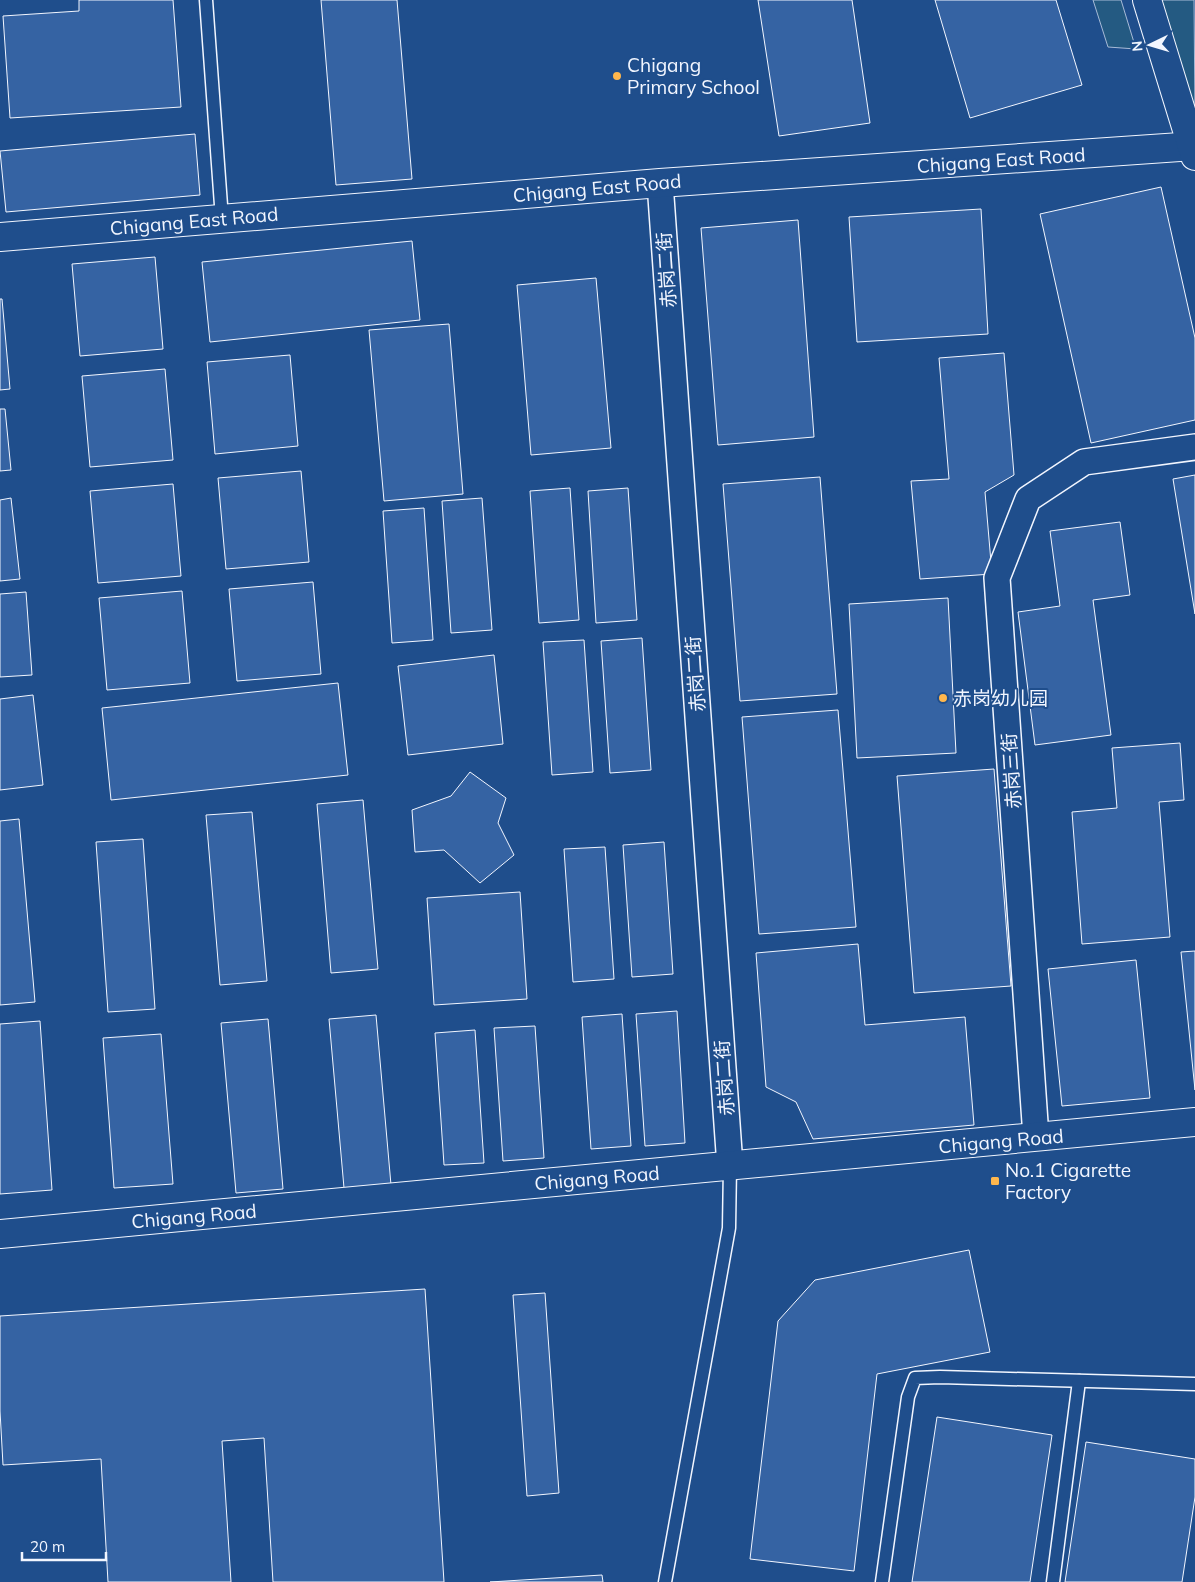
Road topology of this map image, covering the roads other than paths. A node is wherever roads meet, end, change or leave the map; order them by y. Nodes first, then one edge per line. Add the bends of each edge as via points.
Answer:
1 (206, 0) edge
2 (1146, 0) edge
3 (1194, 150) edge
4 (660, 183) junction
5 (222, 219) junction
6 (0, 237) edge
7 (1195, 447) edge
8 (1195, 1122) edge
9 (1036, 1137) junction
10 (730, 1166) junction
11 (0, 1234) edge
12 (1080, 1381) junction
13 (1195, 1384) edge
14 (665, 1582) edge
15 (882, 1582) edge
16 (1053, 1582) edge

1 - 5 lane
2 - 3 main road
3 - 4 main road, Chigang East Road
4 - 5 main road, Chigang East Road
4 - 10 street, 赤岗二街
5 - 6 main road, Chigang East Road
7 - 9 street, 赤岗三街 via 1084,462 1028,498 997,578
8 - 9 main road, Chigang Road
9 - 10 main road, Chigang Road
10 - 11 main road, Chigang Road
10 - 14 lane via 729,1228
12 - 13 lane
12 - 15 lane via 916,1378 908,1397
12 - 16 lane

